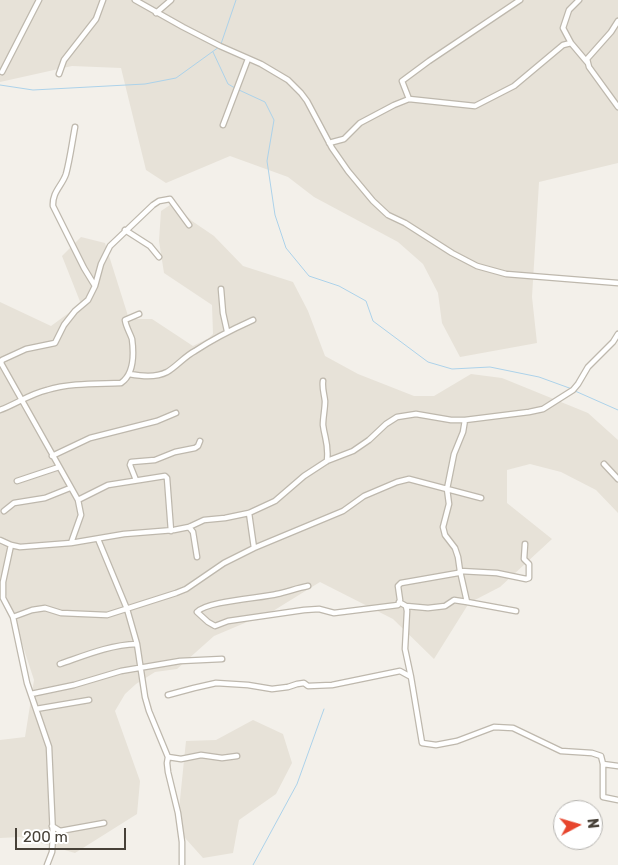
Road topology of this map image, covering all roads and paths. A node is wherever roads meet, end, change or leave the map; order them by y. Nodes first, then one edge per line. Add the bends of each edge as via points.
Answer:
1 (39, 0) edge
2 (103, 0) edge
3 (135, 0) edge
4 (171, 0) edge
5 (520, 0) edge
6 (578, 0) edge
7 (156, 13) junction
8 (618, 21) edge
9 (571, 43) junction
10 (248, 58) junction
11 (587, 62) junction
12 (2, 72) dead end
13 (59, 74) dead end
14 (409, 99) junction
15 (615, 99) edge
16 (618, 107) edge
17 (223, 125) dead end
18 (75, 128) dead end
19 (329, 143) junction
20 (189, 225) dead end
21 (125, 230) junction
22 (159, 257) dead end
23 (618, 283) edge
24 (95, 286) junction
25 (221, 289) dead end
26 (139, 314) dead end
27 (253, 320) dead end
28 (227, 331) junction
29 (618, 334) edge
30 (129, 374) junction
31 (323, 381) dead end
32 (23, 400) junction
33 (0, 410) edge
34 (176, 413) dead end
35 (466, 420) junction
36 (200, 441) dead end
37 (52, 456) junction
38 (327, 461) junction
39 (604, 464) dead end
40 (59, 467) junction
41 (618, 479) edge
42 (136, 480) junction
43 (17, 481) dead end
44 (70, 488) junction
45 (447, 489) junction
46 (481, 498) dead end
47 (78, 500) junction
48 (4, 511) dead end
49 (249, 513) junction
50 (189, 526) junction
51 (171, 531) junction
52 (98, 539) junction
53 (0, 540) edge
54 (71, 543) junction
55 (524, 544) dead end
56 (11, 545) junction
57 (254, 548) junction
58 (197, 557) dead end
59 (460, 570) junction
60 (308, 586) dead end
61 (400, 602) junction
62 (467, 602) junction
63 (406, 606) junction
64 (127, 609) junction
65 (516, 611) dead end
66 (14, 617) junction
67 (137, 644) junction
68 (222, 659) dead end
69 (60, 664) dead end
70 (142, 668) junction
71 (411, 678) junction
72 (31, 694) junction
73 (168, 695) dead end
74 (90, 700) dead end
75 (36, 710) junction
76 (168, 756) junction
77 (237, 756) dead end
78 (603, 764) junction
79 (618, 766) edge
80 (618, 800) edge
81 (104, 823) dead end
82 (52, 826) junction
83 (47, 865) edge
84 (182, 865) edge

1 - 12 street
2 - 13 street via 96,19 64,60
3 - 7 street
4 - 7 street
5 - 14 street via 402,80
6 - 9 street via 569,10 563,28
7 - 10 street
8 - 11 street via 588,56
9 - 11 street
9 - 14 street via 563,45 514,86 475,106
10 - 17 street
10 - 19 street via 295,86 307,101
11 - 15 street
14 - 19 street via 360,123 344,140
15 - 16 street
18 - 24 street via 65,176 53,199 53,206
19 - 23 street via 348,171 388,215 469,262 517,276
20 - 21 street via 172,201 167,199 153,205
21 - 22 street via 150,246
21 - 24 street via 110,246
24 - 32 street via 88,300 64,325 55,343 26,349 2,360
25 - 28 street
26 - 30 street via 125,320 133,358
27 - 28 street
28 - 30 street via 168,371 155,375
29 - 35 street via 592,362 573,390 546,408
30 - 32 street via 121,383 48,389
31 - 38 street
32 - 33 street
32 - 37 street
34 - 37 street via 157,422 90,438
35 - 38 street via 416,414 397,417 353,451
35 - 45 street via 454,454
36 - 42 street via 195,448 155,460 132,462 130,465
37 - 40 street
38 - 49 street via 274,501
39 - 41 street
40 - 43 street
40 - 44 street
42 - 47 street via 108,485
42 - 51 street via 167,478
44 - 47 street
44 - 48 street via 45,498 14,503
45 - 46 street
45 - 57 street via 409,479 397,482 364,496 343,511
45 - 59 street via 449,504 443,527 455,548
47 - 54 street via 81,515
49 - 50 street via 204,520
49 - 57 street
50 - 51 street
50 - 58 street
51 - 52 street
52 - 54 street
52 - 64 street
53 - 56 street
54 - 56 street
55 - 59 street via 524,559 530,564 529,578
56 - 66 street via 3,592
57 - 64 street via 186,588
59 - 61 street via 401,583 398,586
59 - 62 street
60 - 61 street via 230,601 201,608 197,612 215,626 304,610 346,612 398,605
61 - 63 street
62 - 63 street via 454,600 445,606 428,608
62 - 65 street
63 - 71 street via 405,649
64 - 66 street via 107,615 61,613 45,608
64 - 67 street
66 - 72 street
67 - 69 street via 108,647
67 - 70 street
68 - 70 street via 180,661
70 - 72 street
70 - 76 street via 149,711
71 - 73 street via 400,671 332,685 308,686 304,683 272,689 216,683
71 - 78 street via 422,743 436,745 494,727 513,728 561,751 601,756
72 - 75 street
74 - 75 street
75 - 82 street via 49,747
76 - 77 street via 181,759 201,755
76 - 84 street via 168,772 182,842
78 - 79 street
78 - 80 street via 604,797
81 - 82 street via 60,831
82 - 83 street via 52,852

